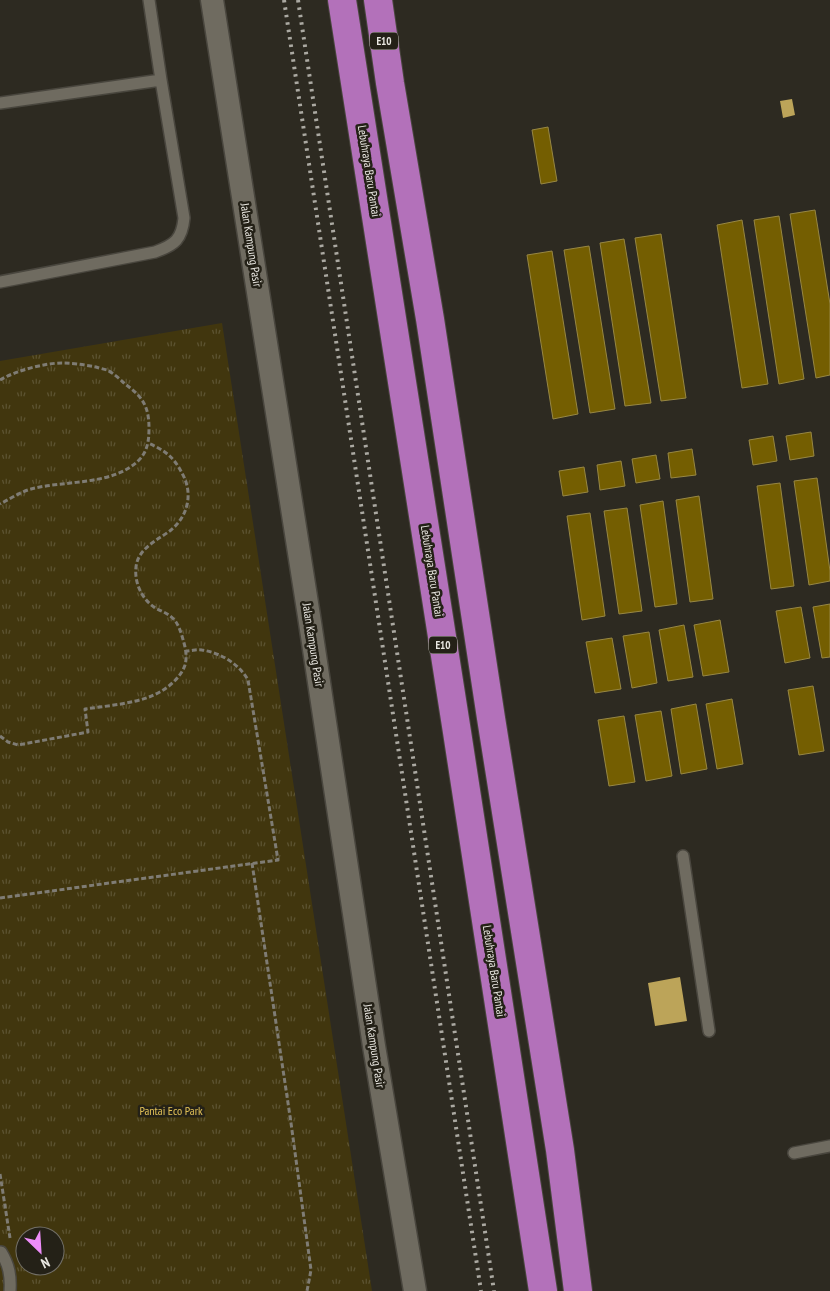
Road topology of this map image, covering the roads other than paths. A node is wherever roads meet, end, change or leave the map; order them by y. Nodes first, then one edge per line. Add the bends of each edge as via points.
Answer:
1 (149, 0) edge
2 (212, 0) edge
3 (342, 0) edge
4 (378, 0) edge
5 (391, 0) edge
6 (161, 80) junction
7 (390, 83) junction
8 (0, 103) edge
9 (0, 282) edge
10 (683, 856) dead end
11 (709, 1031) dead end
12 (830, 1146) edge
13 (794, 1153) dead end
14 (0, 1252) edge
15 (10, 1291) edge
16 (415, 1291) edge
17 (543, 1291) edge
18 (578, 1291) edge

1 - 6 lane
2 - 16 street, Jalan Kampung Pasir
3 - 17 highway, Lebuhraya Baru Pantai / E10
4 - 7 highway, E10
5 - 7 highway
6 - 8 lane
6 - 9 lane via 184,218 181,235 175,242 155,252
7 - 18 highway, E10 via 558,1141
10 - 11 lane
12 - 13 lane
14 - 15 lane via 8,1264

